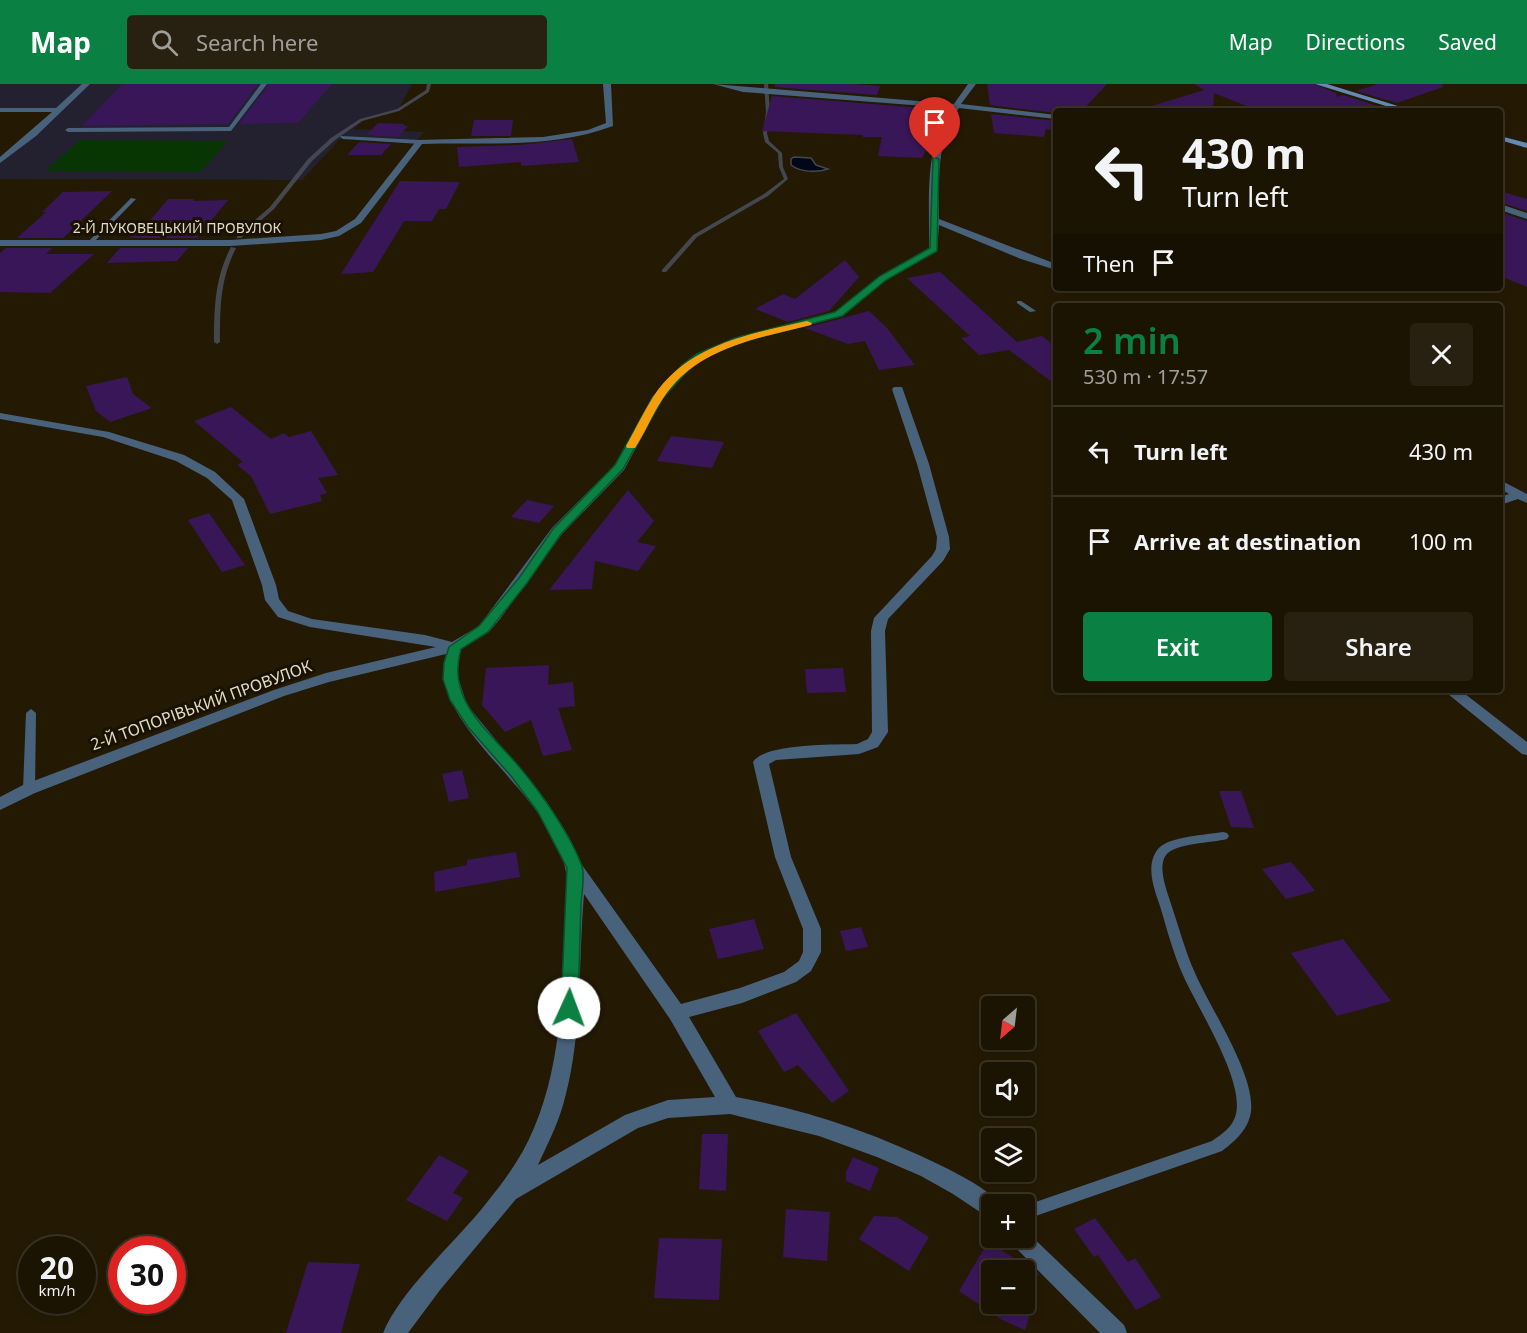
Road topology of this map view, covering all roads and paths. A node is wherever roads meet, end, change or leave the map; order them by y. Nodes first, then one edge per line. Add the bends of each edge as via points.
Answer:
1 (86, 84) edge
2 (264, 84) edge
3 (607, 84) edge
4 (717, 84) edge
5 (972, 84) edge
6 (1319, 84) edge
7 (957, 106) junction
8 (1400, 108) edge
9 (0, 110) edge
10 (58, 110) junction
11 (1053, 117) edge
12 (68, 130) dead end
13 (344, 137) dead end
14 (1503, 139) edge
15 (420, 142) junction
16 (1527, 146) edge
17 (0, 161) edge
18 (133, 200) dead end
19 (1503, 208) edge
20 (1527, 216) edge
21 (935, 221) junction
22 (91, 242) junction
23 (0, 243) edge
24 (1053, 266) edge
25 (1019, 302) dead end
26 (1032, 311) dead end
27 (898, 389) dead end
28 (0, 416) edge
29 (1503, 486) edge
30 (1522, 497) edge
31 (1503, 500) edge
32 (455, 647) junction
33 (1454, 693) edge
34 (31, 713) dead end
35 (1527, 750) edge
36 (29, 789) junction
37 (0, 804) edge
38 (1223, 836) dead end
39 (575, 868) junction
40 (677, 1013) junction
41 (730, 1105) junction
42 (510, 1191) junction
43 (981, 1200) edge
44 (1035, 1209) edge
45 (1031, 1248) edge
46 (394, 1333) edge
47 (1116, 1333) edge

1 - 10 street
2 - 12 lane via 231,129
3 - 15 street via 610,124 592,132 492,142
4 - 7 street via 743,90
5 - 7 street
6 - 8 street
7 - 11 street
7 - 21 street via 946,121 935,159
9 - 10 street
10 - 17 street
13 - 15 lane
14 - 16 street
15 - 22 street, 2-Й ЛУКОВЕЦЬКИЙ ПРОВУЛОК via 358,221 339,233 231,243
18 - 22 lane
19 - 20 street
21 - 24 street
21 - 32 street, 2-Й ТОПОРІВЬКИЙ ПРОВУЛОК via 934,249 883,278 838,314 738,340 700,356 686,367 658,397 620,467 557,531 484,629
22 - 23 street, 2-Й ЛУКОВЕЦЬКИЙ ПРОВУЛОК
25 - 26 lane
27 - 40 street via 923,464 943,549 881,618 880,732 873,742 859,749 772,755 761,762 783,857 812,929 812,952 805,966 789,977
28 - 32 street via 105,434 180,458 211,475 238,499 272,600 283,614 310,623
29 - 30 street
30 - 31 street
32 - 36 street, 2-Й ТОПОРІВЬКИЙ ПРОВУЛОК via 279,693
32 - 39 street via 450,679 457,700 543,809
33 - 35 street
34 - 36 lane
36 - 37 street, 2-Й ТОПОРІВЬКИЙ ПРОВУЛОК
38 - 44 lane via 1170,846 1162,852 1157,865 1161,891 1189,974 1244,1093 1238,1130 1217,1146
39 - 40 street
39 - 42 street via 563,1065 544,1130
40 - 41 street
41 - 42 street via 668,1109 632,1121
41 - 43 street via 775,1112 863,1140 945,1178
42 - 46 street via 408,1310
45 - 47 street

